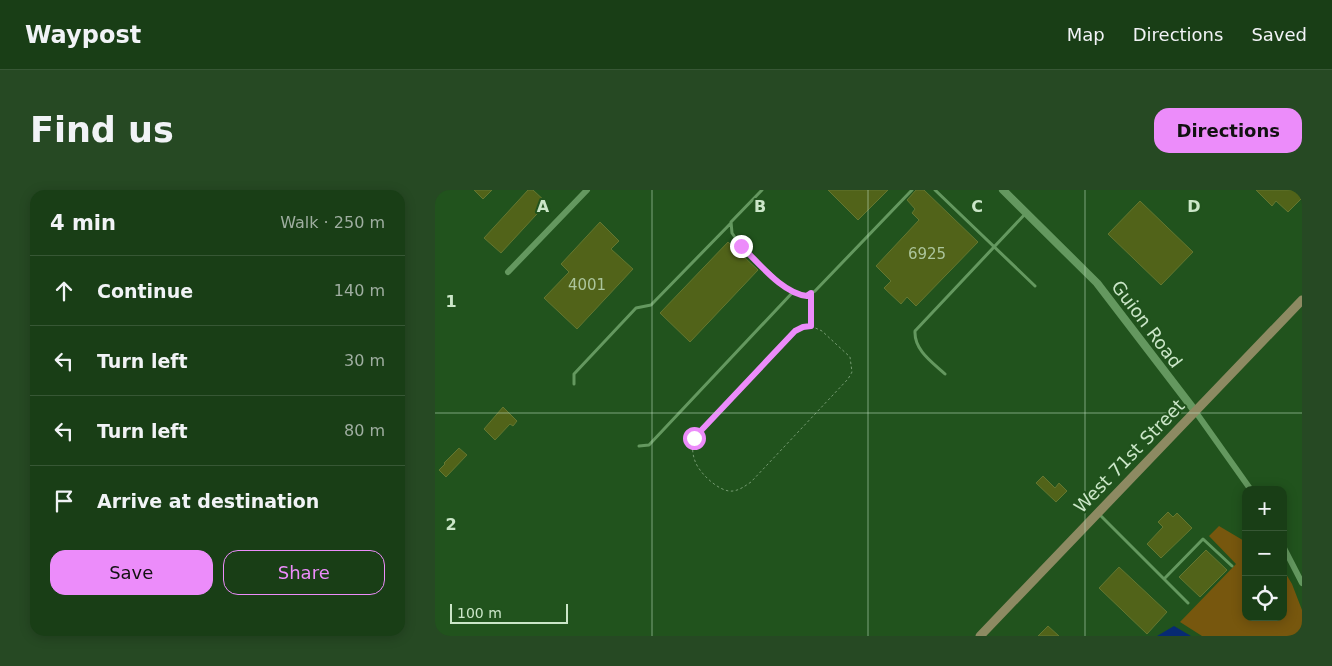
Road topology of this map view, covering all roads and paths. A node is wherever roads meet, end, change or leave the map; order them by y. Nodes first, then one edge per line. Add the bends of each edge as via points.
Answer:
1 (587, 190) edge
2 (762, 190) edge
3 (912, 190) edge
4 (935, 190) edge
5 (1003, 190) edge
6 (1026, 212) junction
7 (731, 222) junction
8 (994, 246) junction
9 (508, 272) dead end
10 (1035, 286) dead end
11 (793, 292) junction
12 (811, 293) junction
13 (1302, 300) edge
14 (811, 326) junction
15 (945, 374) dead end
16 (574, 384) dead end
17 (1195, 411) junction
18 (639, 446) dead end
19 (1248, 486) edge
20 (1098, 512) junction
21 (1287, 554) edge
22 (1232, 566) dead end
23 (1164, 580) junction
24 (1302, 583) edge
25 (1189, 603) dead end
26 (981, 636) edge

1 - 9 street
2 - 7 lane
3 - 12 lane
4 - 8 lane
5 - 6 street, Guion Road
6 - 8 lane
6 - 17 street, Guion Road via 1097,283
7 - 11 lane via 732,233 741,246
7 - 16 lane via 651,305 636,308 574,374
8 - 10 lane
8 - 15 lane via 915,330 920,350
11 - 12 lane via 807,296
11 - 18 lane via 649,444
12 - 14 path
13 - 17 main road, West 71st Street
14 - 14 path via 795,331 694,438 695,462 719,488 734,491 751,482 848,380 852,372 850,357 822,331
17 - 19 street, Guion Road
17 - 20 main road, West 71st Street
20 - 23 lane
20 - 26 main road, West 71st Street
21 - 24 street
22 - 23 lane via 1203,539
23 - 25 lane

